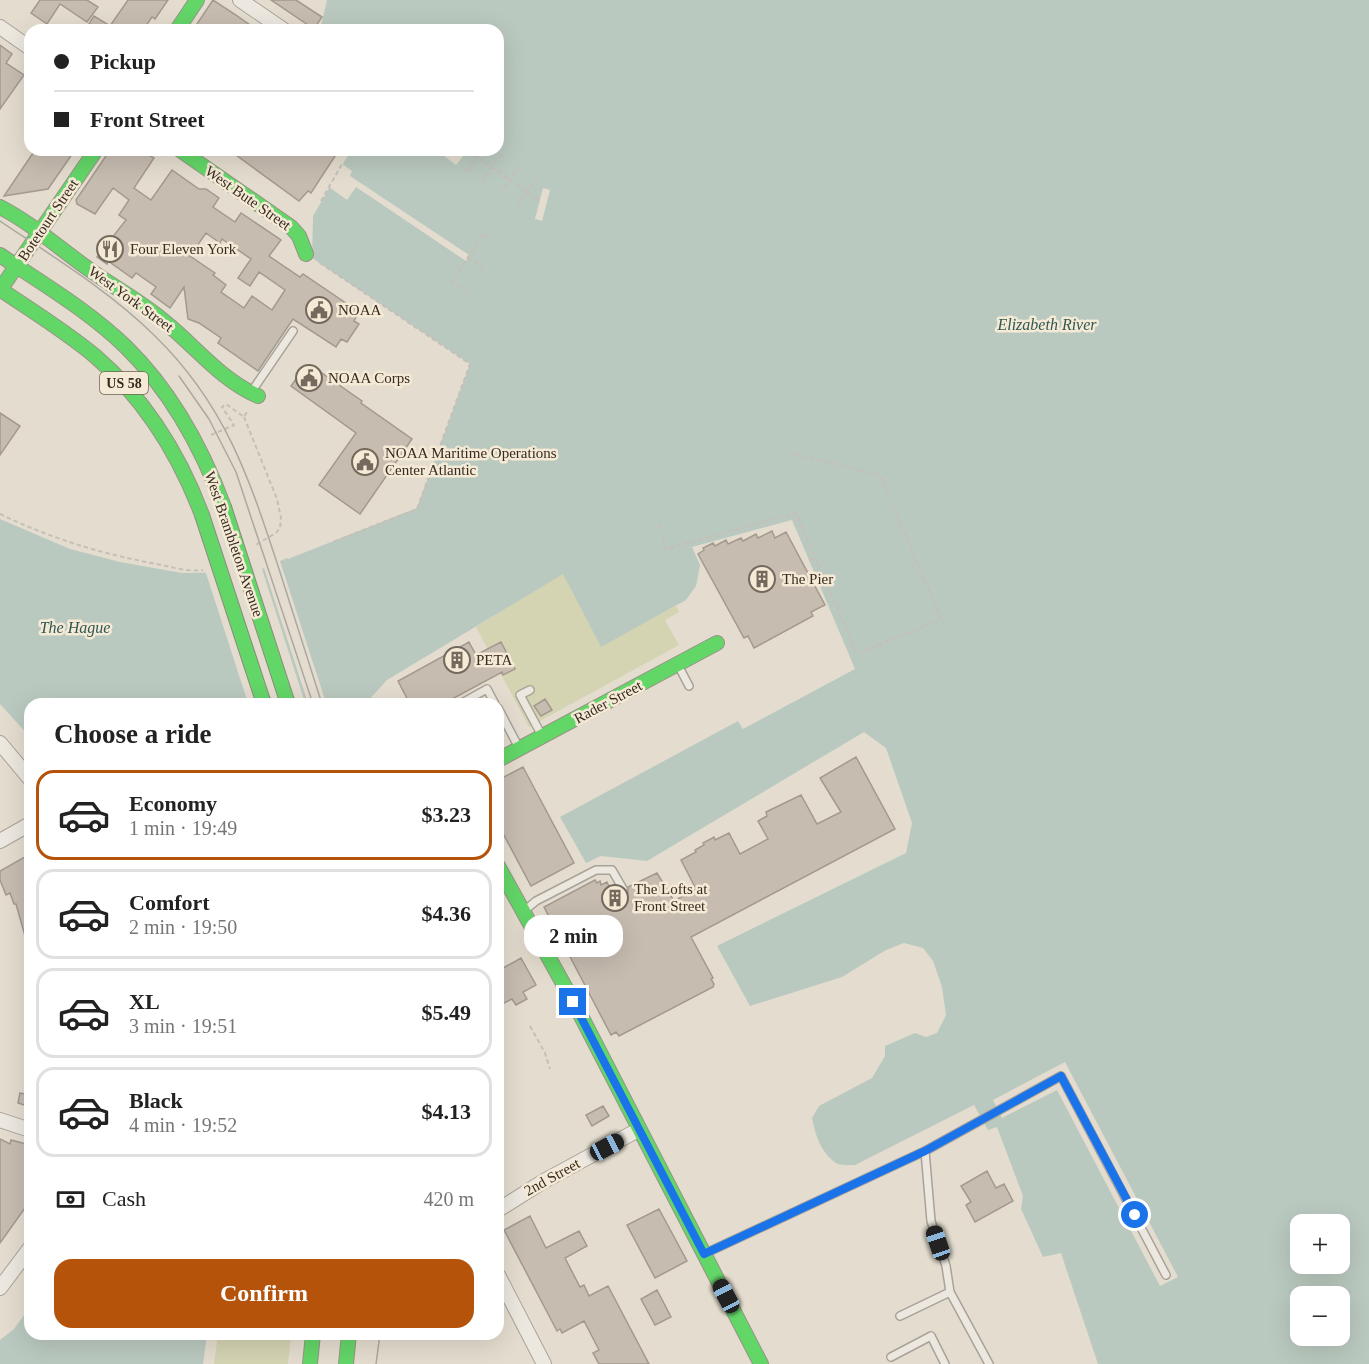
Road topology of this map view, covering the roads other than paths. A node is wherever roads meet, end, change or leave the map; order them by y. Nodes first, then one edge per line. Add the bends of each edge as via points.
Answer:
1 (197, 0) edge
2 (240, 0) edge
3 (181, 24) edge
4 (275, 24) edge
5 (0, 27) edge
6 (24, 44) edge
7 (92, 156) edge
8 (189, 156) edge
9 (0, 207) edge
10 (39, 233) junction
11 (0, 255) edge
12 (309, 256) road end
13 (17, 266) junction
14 (0, 290) edge
15 (293, 331) dead end
16 (254, 394) joint
17 (717, 643) dead end
18 (678, 664) junction
19 (689, 686) dead end
20 (530, 690) dead end
21 (262, 698) edge
22 (286, 698) edge
23 (468, 698) edge
24 (492, 698) edge
25 (504, 719) edge
26 (542, 736) junction
27 (0, 743) edge
28 (520, 748) junction
29 (504, 757) edge
30 (24, 772) edge
31 (24, 827) edge
32 (0, 841) edge
33 (504, 876) edge
34 (623, 889) dead end
35 (524, 911) junction
36 (0, 1120) edge
37 (24, 1128) edge
38 (638, 1130) junction
39 (925, 1151) junction
40 (504, 1206) edge
41 (704, 1254) junction
42 (24, 1256) edge
43 (1166, 1275) dead end
44 (504, 1287) edge
45 (0, 1288) edge
46 (950, 1292) junction
47 (900, 1316) dead end
48 (312, 1340) edge
49 (348, 1340) edge
50 (891, 1357) dead end
51 (757, 1362) edge
52 (310, 1364) edge
53 (346, 1364) edge
54 (544, 1364) edge
55 (945, 1364) edge
56 (989, 1364) edge

1 - 3 street
2 - 4 street
5 - 6 street
7 - 10 street, Botetourt Street
8 - 12 street, West Bute Street via 291,227
9 - 10 street, West York Street
10 - 13 street, Botetourt Street
10 - 16 street, West York Street via 150,309 212,367
11 - 13 street, West Brambleton Avenue / US 58
13 - 14 street, Botetourt Street
13 - 22 street, West Brambleton Avenue / US 58, bridge via 96,321 141,362 184,421 224,507
14 - 21 street, West Brambleton Avenue / US 58, bridge via 84,348 127,386 174,450 202,515
15 - 16 lane
17 - 18 street, Rader Street
18 - 19 lane
18 - 26 street, Rader Street
20 - 26 lane via 520,695
23 - 24 lane via 485,685
25 - 28 lane
26 - 28 street, Rader Street
27 - 30 street
28 - 29 street, Rader Street
31 - 32 street
33 - 35 street
34 - 35 lane via 612,870 596,870
35 - 38 street
36 - 37 street
38 - 40 street, 2nd Street
38 - 41 street
39 - 41 lane
39 - 43 lane via 1061,1076
39 - 46 lane via 931,1221
41 - 51 street
42 - 45 street
44 - 54 street
46 - 47 lane
46 - 56 lane
48 - 52 street
49 - 53 street
50 - 55 lane via 931,1336

